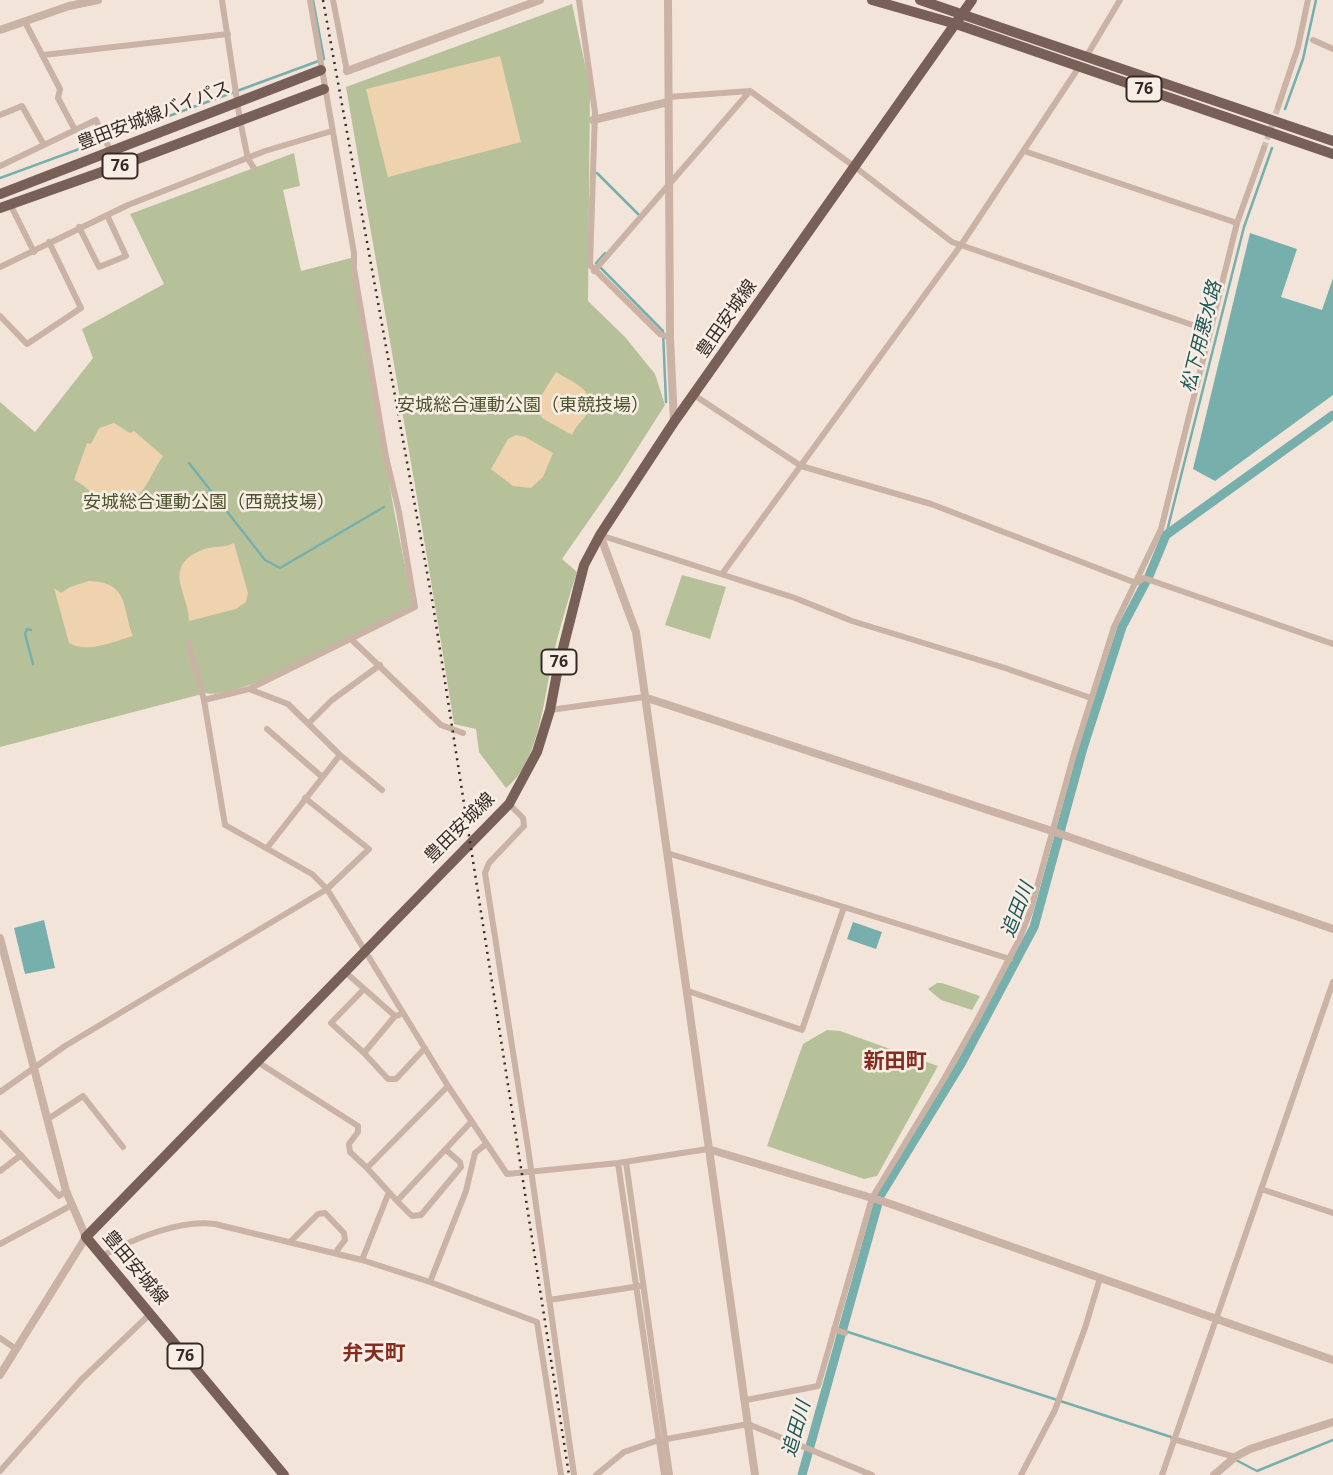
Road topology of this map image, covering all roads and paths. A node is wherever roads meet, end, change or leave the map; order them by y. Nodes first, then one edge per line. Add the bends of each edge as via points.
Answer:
1 (98, 0) edge
2 (222, 0) edge
3 (310, 0) edge
4 (333, 0) edge
5 (540, 0) edge
6 (579, 0) edge
7 (668, 0) edge
8 (872, 0) edge
9 (920, 0) edge
10 (972, 0) edge
11 (1120, 0) edge
12 (1308, 0) edge
13 (68, 3) edge
14 (959, 19) junction
15 (25, 22) junction
16 (0, 30) edge
17 (228, 34) junction
18 (1313, 40) dead end
19 (1333, 48) edge
20 (43, 55) junction
21 (1083, 62) junction
22 (321, 70) junction
23 (347, 71) joint
24 (324, 89) junction
25 (750, 91) junction
26 (668, 100) junction
27 (238, 103) junction
28 (1278, 107) tunnel mouth
29 (0, 115) edge
30 (592, 117) junction
31 (240, 120) junction
32 (75, 130) junction
33 (332, 131) junction
34 (1333, 141) edge
35 (44, 145) junction
36 (1264, 148) tunnel mouth
37 (110, 150) junction
38 (1024, 151) junction
39 (1333, 154) edge
40 (248, 159) junction
41 (0, 166) edge
42 (855, 167) junction
43 (254, 168) dead end
44 (669, 187) junction
45 (0, 194) edge
46 (140, 200) junction
47 (5, 206) edge
48 (144, 208) dead end
49 (107, 215) junction
50 (1237, 223) junction
51 (79, 227) junction
52 (49, 242) junction
53 (961, 245) junction
54 (34, 252) junction
55 (0, 267) edge
56 (594, 271) junction
57 (0, 316) edge
58 (1210, 331) junction
59 (670, 338) junction
60 (694, 395) junction
61 (674, 422) junction
62 (801, 466) junction
63 (600, 535) junction
64 (722, 574) junction
65 (1136, 583) junction
66 (352, 640) junction
67 (188, 643) dead end
68 (1333, 644) edge
69 (380, 665) junction
70 (248, 689) junction
71 (645, 697) junction
72 (1091, 698) junction
73 (204, 700) junction
74 (550, 710) junction
75 (308, 724) junction
76 (267, 729) dead end
77 (463, 733) dead end
78 (340, 755) junction
79 (321, 776) junction
80 (382, 790) dead end
81 (305, 798) junction
82 (509, 804) junction
83 (1057, 833) junction
84 (267, 848) junction
85 (667, 853) junction
86 (327, 889) junction
87 (844, 907) junction
88 (1333, 929) edge
89 (0, 939) edge
90 (366, 950) junction
91 (1010, 959) junction
92 (344, 971) junction
93 (1333, 982) edge
94 (365, 989) junction
95 (688, 991) junction
96 (404, 1013) junction
97 (395, 1016) junction
98 (425, 1048) junction
99 (364, 1053) junction
100 (256, 1061) junction
101 (34, 1066) junction
102 (448, 1086) junction
103 (0, 1092) edge
104 (48, 1119) junction
105 (471, 1122) junction
106 (0, 1133) edge
107 (486, 1144) junction
108 (123, 1147) dead end
109 (708, 1149) junction
110 (446, 1150) junction
111 (21, 1155) junction
112 (626, 1162) junction
113 (618, 1163) junction
114 (367, 1168) junction
115 (531, 1170) junction
116 (0, 1171) edge
117 (1261, 1189) junction
118 (66, 1191) junction
119 (389, 1192) junction
120 (877, 1199) junction
121 (397, 1201) junction
122 (72, 1205) junction
123 (1333, 1213) edge
124 (86, 1237) junction
125 (290, 1242) junction
126 (0, 1244) edge
127 (335, 1253) junction
128 (102, 1256) junction
129 (362, 1260) junction
130 (1100, 1278) junction
131 (430, 1282) junction
132 (640, 1286) junction
133 (549, 1300) junction
134 (150, 1314) junction
135 (1216, 1319) junction
136 (836, 1330) junction
137 (845, 1334) dead end
138 (0, 1338) edge
139 (16, 1349) junction
140 (1333, 1360) edge
141 (0, 1375) edge
142 (746, 1400) junction
143 (1333, 1422) edge
144 (748, 1424) junction
145 (1173, 1439) junction
146 (662, 1440) junction
147 (1235, 1457) junction
148 (0, 1471) edge
149 (284, 1475) edge
150 (561, 1475) edge
151 (574, 1475) edge
152 (596, 1475) edge
153 (664, 1475) edge
154 (670, 1475) edge
155 (755, 1475) edge
156 (872, 1475) edge
157 (1021, 1475) edge
158 (1162, 1475) edge
159 (1214, 1475) edge

1 - 13 street
2 - 17 street
3 - 22 street
4 - 23 street
5 - 23 street
6 - 30 street
7 - 26 street
8 - 14 main road, 76
9 - 14 main road, 76
10 - 14 main road, 豊田安城線 / 76
11 - 21 street
12 - 28 street
13 - 15 street
14 - 21 main road, 76
14 - 42 main road, 豊田安城線 / 76
15 - 16 street
15 - 20 street
17 - 20 street
17 - 27 street
18 - 19 street
20 - 32 street
21 - 34 main road, 76
21 - 38 street
21 - 39 main road, 76
22 - 24 street
22 - 27 main road, 豊田安城線バイパス / 76
24 - 31 main road, 豊田安城線バイパス / 76
24 - 33 street
25 - 26 street
25 - 42 street
25 - 44 street
26 - 30 street
26 - 44 street
27 - 31 street
27 - 37 main road, 豊田安城線バイパス / 76
29 - 35 street via 22,107
30 - 56 street via 590,265
31 - 40 street
31 - 47 main road, 豊田安城線バイパス / 76
32 - 35 street
32 - 37 street via 96,120
33 - 40 street
33 - 66 street via 383,444 400,512 415,607
35 - 41 street
36 - 50 street
37 - 45 main road, 豊田安城線バイパス / 76
38 - 50 street
38 - 53 street
40 - 43 street
40 - 46 street
42 - 53 street
42 - 60 main road, 豊田安城線 / 76
44 - 56 street
44 - 59 street
46 - 48 street
46 - 49 street
47 - 54 street
49 - 51 street
49 - 51 street via 126,256 99,267
50 - 58 street
51 - 52 street
52 - 54 street
52 - 57 street via 81,308 27,344
53 - 58 street
53 - 62 street
54 - 55 street
56 - 59 street via 660,334
58 - 65 street via 1170,508
59 - 61 street
60 - 61 main road, 豊田安城線 / 76
60 - 62 street
61 - 63 main road, 豊田安城線 / 76
62 - 64 street
62 - 65 street via 931,504
63 - 64 street
63 - 71 street via 636,632
63 - 74 main road, 豊田安城線 / 76 via 584,565
64 - 72 street
65 - 68 street via 1147,579
65 - 72 street via 1114,627
66 - 69 street
66 - 70 street
67 - 73 street
69 - 75 street
69 - 77 street via 441,725
70 - 73 street
70 - 75 street via 288,704
71 - 74 street
71 - 83 street
71 - 85 street
72 - 83 street
73 - 84 street via 225,825
74 - 82 main road, 豊田安城線 / 76 via 537,752
75 - 78 street
76 - 79 street
78 - 79 street
78 - 80 street
79 - 81 street
81 - 84 street
81 - 86 street via 369,849
82 - 90 main road, 豊田安城線 / 76
82 - 115 street via 523,818 524,826 485,873
83 - 88 street
83 - 91 street
84 - 86 street via 312,874
85 - 87 street
85 - 95 street
86 - 90 street
86 - 101 street
87 - 91 street
87 - 95 street via 802,1030
89 - 101 street
90 - 92 main road, 豊田安城線 / 76
90 - 96 street
91 - 120 street via 948,1081
92 - 94 street
92 - 100 main road, 豊田安城線 / 76
93 - 117 street
94 - 97 street
94 - 99 street via 331,1023
95 - 109 street
96 - 97 street
96 - 98 street
97 - 99 street
98 - 99 street via 396,1079 388,1079
98 - 102 street
100 - 114 street via 358,1126 349,1144 350,1153
100 - 124 main road, 豊田安城線 / 76
101 - 103 street
101 - 104 street
102 - 105 street
102 - 114 street
104 - 108 street via 83,1096
104 - 118 street
105 - 107 street
105 - 110 street
106 - 111 street
107 - 115 street via 506,1174
107 - 131 street via 475,1153 466,1191
109 - 112 street
109 - 120 street
109 - 142 street
110 - 121 street
110 - 121 street via 461,1167 421,1215 412,1216
111 - 116 street
111 - 118 street via 59,1196
112 - 113 street
112 - 132 street
113 - 115 street
113 - 132 street
114 - 119 street
115 - 133 street
117 - 123 street
117 - 135 street
118 - 122 street
119 - 121 street
119 - 129 street
120 - 130 street
120 - 136 street
122 - 124 street
122 - 126 street
124 - 128 main road, 豊田安城線 / 76
124 - 139 street
125 - 127 street
125 - 127 street via 317,1214 325,1213 344,1233 345,1240
125 - 128 street via 201,1222 132,1240
127 - 129 street
128 - 134 main road, 豊田安城線 / 76
129 - 131 street
130 - 135 street
130 - 157 street via 1055,1410
131 - 150 street via 537,1322
132 - 133 street
132 - 146 street
133 - 151 street
134 - 148 street via 82,1380
134 - 149 main road, 豊田安城線 / 76
135 - 140 street
135 - 145 street
136 - 137 street
136 - 142 street via 818,1386
138 - 139 street
139 - 141 street
142 - 144 street
143 - 147 street
144 - 146 street
144 - 155 street
144 - 156 street
145 - 147 street
145 - 158 street
146 - 152 street via 624,1452
146 - 153 street
146 - 154 street
147 - 159 street

